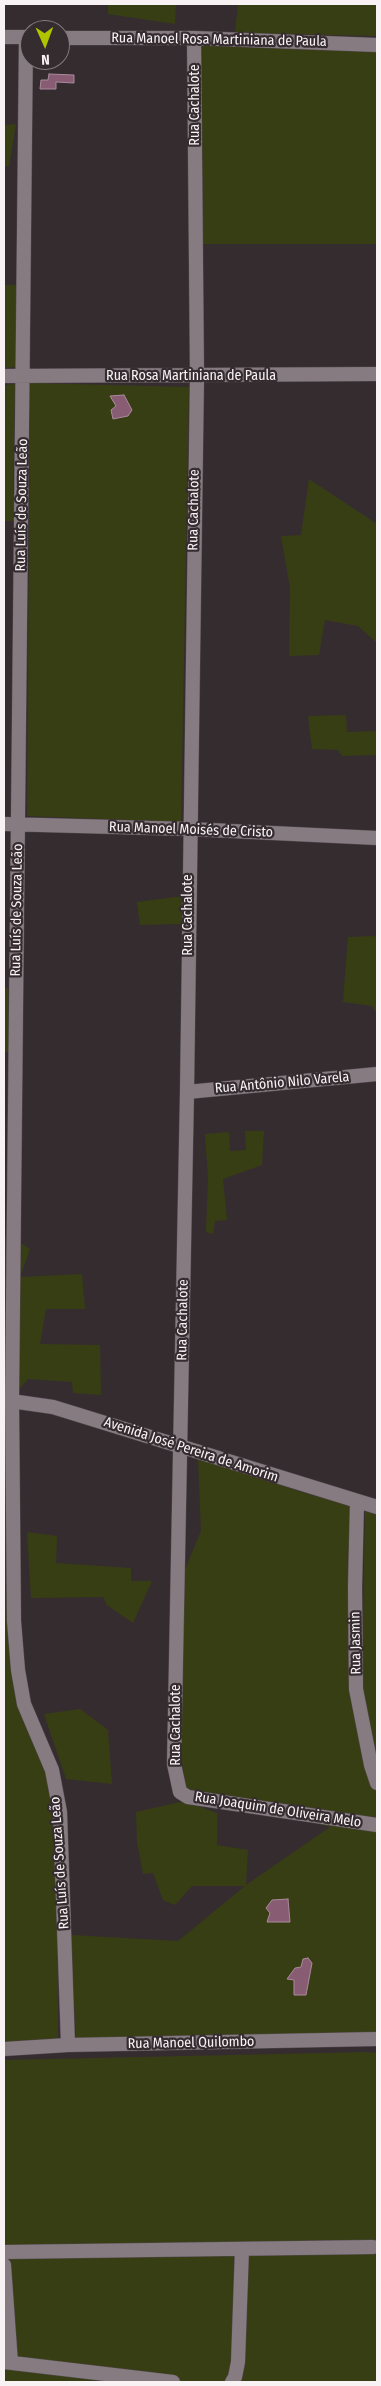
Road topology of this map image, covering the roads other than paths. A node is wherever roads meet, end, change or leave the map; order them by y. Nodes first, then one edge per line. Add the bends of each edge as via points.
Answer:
1 (4, 37) edge
2 (20, 37) edge
3 (70, 38) edge
4 (194, 38) junction
5 (377, 45) edge
6 (28, 70) edge
7 (377, 374) edge
8 (4, 376) edge
9 (23, 376) junction
10 (197, 376) junction
11 (11, 824) edge
12 (189, 829) junction
13 (377, 838) edge
14 (377, 1074) edge
15 (187, 1092) junction
16 (8, 1400) edge
17 (181, 1448) junction
18 (357, 1502) junction
19 (377, 1507) edge
20 (377, 1783) edge
21 (180, 1792) joint
22 (377, 1825) edge
23 (377, 2039) edge
24 (68, 2045) junction
25 (4, 2048) edge
26 (373, 2247) dead end
27 (242, 2249) junction
28 (4, 2252) edge
29 (4, 2266) edge
30 (8, 2362) edge
31 (173, 2382) edge
32 (232, 2382) edge

1 - 2 street
3 - 4 street, Rua Manoel Rosa Martiniana de Paula
4 - 5 street, Rua Manoel Rosa Martiniana de Paula
4 - 10 street, Rua Cachalote
6 - 9 street, Rua Luís de Souza Leão
7 - 10 street, Rua Rosa Martiniana de Paula
8 - 9 street, Rua Rosa Martiniana de Paula
9 - 10 street, Rua Rosa Martiniana de Paula
9 - 11 street, Rua Luís de Souza Leão
10 - 12 street, Rua Cachalote
11 - 12 street, Rua Manoel Moisés de Cristo
11 - 16 street, Rua Luís de Souza Leão
12 - 13 street, Rua Manoel Moisés de Cristo
12 - 15 street, Rua Cachalote
14 - 15 street, Rua Antônio Nilo Varela
15 - 17 street, Rua Cachalote
16 - 17 street, Avenida José Pereira de Amorim via 53,1407
16 - 24 street, Rua Luís de Souza Leão via 18,1670 24,1704 52,1770 60,1812
17 - 18 street, Avenida José Pereira de Amorim
17 - 21 street, Rua Cachalote via 174,1764
18 - 19 street, Avenida José Pereira de Amorim
18 - 20 street, Rua Jasmin via 356,1689
21 - 22 street, Rua Joaquim de Oliveira Melo via 198,1798
23 - 24 street, Rua Manoel Quilombo
24 - 25 street, Rua Manoel Quilombo
26 - 27 street
27 - 28 street
27 - 32 street via 238,2362
29 - 30 street
30 - 31 street

